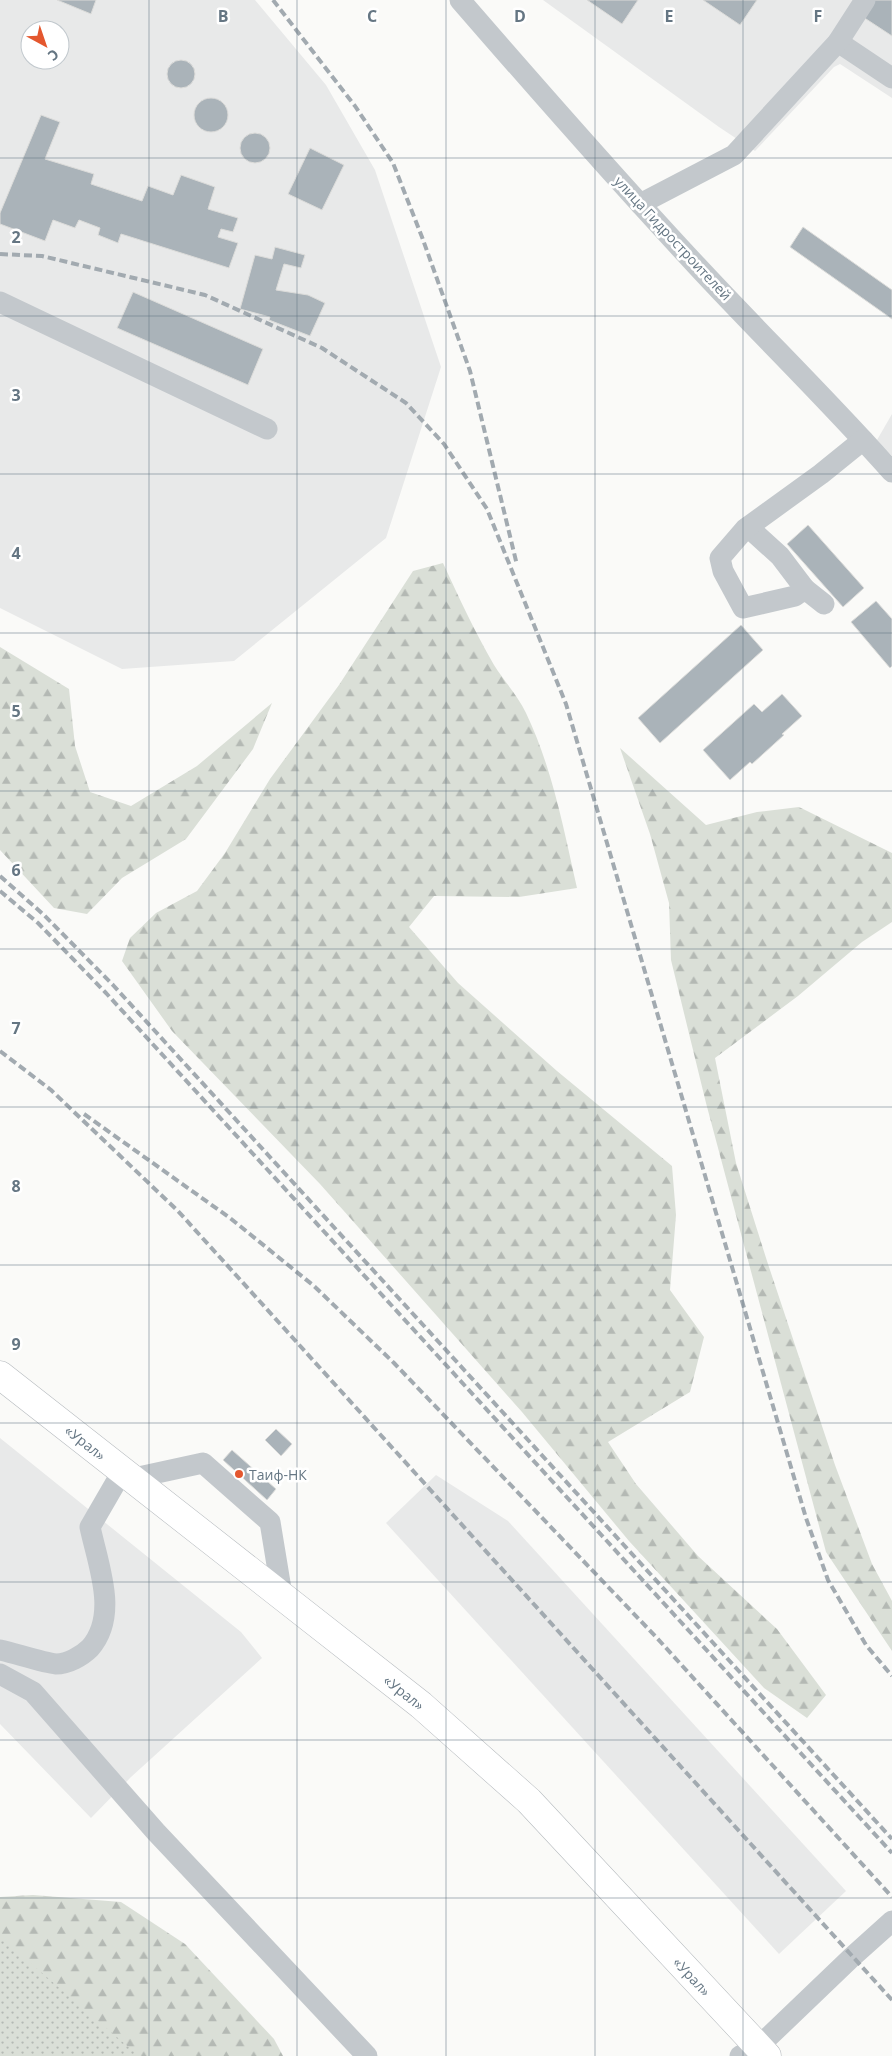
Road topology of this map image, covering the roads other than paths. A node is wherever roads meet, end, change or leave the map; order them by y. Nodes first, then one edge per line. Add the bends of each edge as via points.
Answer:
1 (460, 0) edge
2 (865, 0) edge
3 (838, 42) junction
4 (892, 78) edge
5 (640, 204) junction
6 (0, 302) edge
7 (267, 429) dead end
8 (863, 440) junction
9 (892, 472) edge
10 (748, 527) junction
11 (805, 589) junction
12 (824, 604) dead end
13 (0, 1375) edge
14 (129, 1474) junction
15 (282, 1595) junction
16 (0, 1650) edge
17 (0, 1674) edge
18 (892, 1921) edge
19 (755, 2053) edge
20 (367, 2056) edge

1 - 5 street, улица Гидростроителей
2 - 3 street
3 - 4 street
3 - 5 street via 734,155
5 - 8 street, улица Гидростроителей
6 - 7 street
8 - 9 street, улица Гидростроителей
8 - 10 street
10 - 11 street via 780,556
10 - 11 street via 720,558 743,608 795,596
11 - 12 street
13 - 14 highway, «Урал»
14 - 15 highway, «Урал»
14 - 15 street via 203,1463 270,1522
14 - 16 street via 90,1527 106,1609 98,1638 82,1656 56,1664
15 - 19 highway, «Урал» via 420,1704 529,1801
17 - 20 street via 33,1692 156,1832
18 - 19 street

